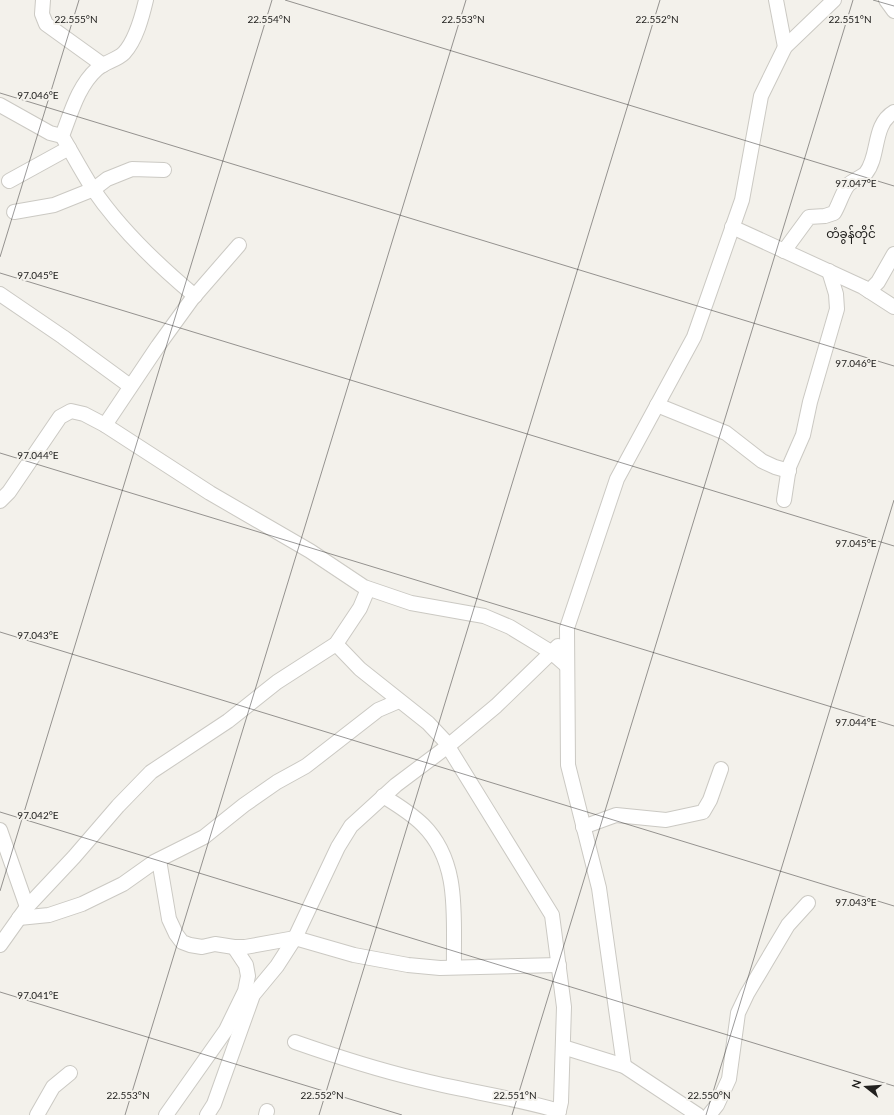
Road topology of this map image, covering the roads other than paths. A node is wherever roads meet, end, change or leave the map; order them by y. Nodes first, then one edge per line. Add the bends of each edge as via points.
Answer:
1 (43, 0) edge
2 (146, 0) edge
3 (776, 0) edge
4 (834, 0) edge
5 (886, 0) edge
6 (894, 12) edge
7 (785, 47) junction
8 (103, 65) junction
9 (0, 105) edge
10 (894, 112) edge
11 (62, 136) junction
12 (69, 148) junction
13 (164, 170) dead end
14 (9, 181) dead end
15 (94, 189) junction
16 (14, 212) dead end
17 (732, 227) junction
18 (239, 245) dead end
19 (784, 251) junction
20 (894, 254) edge
21 (829, 271) junction
22 (869, 291) junction
23 (0, 294) edge
24 (195, 296) junction
25 (894, 308) edge
26 (130, 386) junction
27 (657, 405) junction
28 (105, 425) junction
29 (789, 471) junction
30 (784, 500) dead end
31 (0, 501) edge
32 (368, 589) junction
33 (567, 638) junction
34 (336, 644) junction
35 (551, 652) junction
36 (567, 666) junction
37 (399, 701) junction
38 (448, 746) junction
39 (721, 769) dead end
40 (383, 796) junction
41 (583, 827) junction
42 (0, 830) edge
43 (159, 860) junction
44 (808, 903) dead end
45 (23, 913) junction
46 (295, 938) junction
47 (0, 945) edge
48 (234, 947) junction
49 (559, 965) junction
50 (454, 967) junction
51 (295, 1042) dead end
52 (563, 1047) junction
53 (624, 1066) junction
54 (70, 1073) dead end
55 (558, 1113) edge
56 (695, 1114) edge
57 (37, 1115) edge
58 (166, 1115) edge
59 (207, 1115) edge
60 (709, 1115) edge

1 - 8 street via 42,14 46,24
2 - 8 street via 142,17 123,54
3 - 7 street
4 - 7 street
5 - 6 street
7 - 17 street via 761,96 742,200
8 - 11 street via 97,68 78,95
9 - 11 street via 50,133
10 - 19 street via 888,115 877,137 874,155 866,173 848,186 834,213 809,217
11 - 12 street
12 - 14 street
12 - 15 street
13 - 15 street via 132,169 107,179
15 - 16 street via 54,205
15 - 24 street via 121,224
17 - 19 street
17 - 27 street via 694,337
18 - 24 street
19 - 21 street
20 - 22 street via 878,282
21 - 22 street
21 - 29 street via 836,294 837,309 803,435
22 - 25 street
23 - 26 street
24 - 26 street
26 - 28 street
27 - 29 street via 726,434 762,461
27 - 33 street via 617,479 566,628
28 - 31 street via 84,414 71,411 60,417 9,492
28 - 32 street via 210,493 310,551
29 - 30 street
32 - 34 street via 360,608
32 - 35 street via 411,603 484,616 510,627
33 - 35 street
33 - 36 street
34 - 37 street via 360,669
34 - 45 street via 277,682 228,721 151,772
35 - 36 street
35 - 38 street via 496,706
36 - 41 street via 568,765
37 - 38 street via 428,723
37 - 43 street via 378,710 306,766 277,782 204,837
38 - 40 street
38 - 49 street via 552,914
39 - 41 street via 703,812 666,820 616,816
40 - 46 street via 351,826 338,847
40 - 50 street via 422,824 434,838 450,870 455,906
41 - 53 street via 598,888
42 - 45 street
43 - 45 street via 123,884 82,904 49,915
43 - 48 street via 169,919 182,942 202,947 215,944
44 - 60 street via 788,925 746,994 738,1013 729,1079 717,1105
45 - 47 street
46 - 48 street
46 - 50 street via 379,961 440,968
46 - 59 street via 277,966 253,995 214,1104
48 - 58 street via 246,965 248,976 245,991 226,1030
49 - 50 street
49 - 52 street via 564,1007
51 - 55 street via 364,1065 417,1079 526,1101
52 - 53 street
52 - 55 street
53 - 56 street
54 - 57 street via 53,1087

